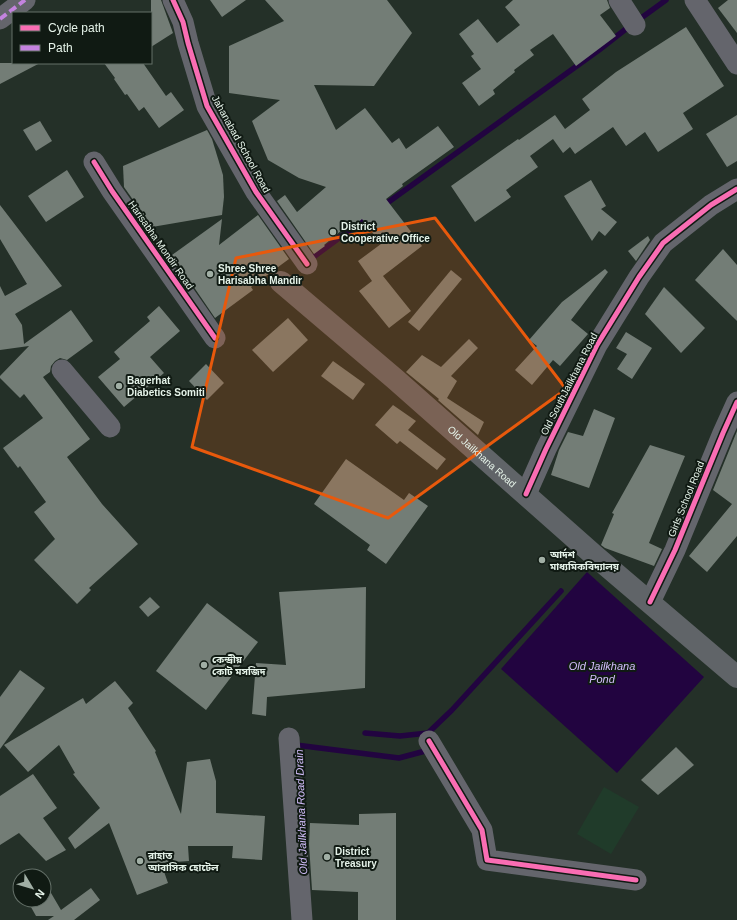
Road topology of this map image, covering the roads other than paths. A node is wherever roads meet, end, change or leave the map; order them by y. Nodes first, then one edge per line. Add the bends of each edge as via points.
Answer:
1 (25, 0) edge
2 (173, 0) edge
3 (619, 0) edge
4 (695, 0) edge
5 (0, 18) edge
6 (635, 25) dead end
7 (737, 64) edge
8 (94, 162) dead end
9 (737, 189) edge
10 (307, 264) dead end
11 (281, 282) dead end
12 (215, 338) dead end
13 (62, 370) dead end
14 (737, 402) edge
15 (110, 426) dead end
16 (526, 494) junction
17 (650, 602) junction
18 (737, 677) edge
19 (289, 738) dead end
20 (429, 741) dead end
21 (636, 880) dead end
22 (302, 920) edge

1 - 5 street
2 - 10 street, Jahanabad School Road via 183,22 207,106 256,192
3 - 6 street
4 - 7 street
8 - 12 street, Harisabha Mondir Road
9 - 16 street, Old SouthJailkhana Road via 711,205 663,244 639,277 597,345
11 - 16 main road, Old Jailkhana Road
13 - 15 street
14 - 17 street, Girls School Road via 675,550
16 - 17 main road, Old Jailkhana Road
17 - 18 main road, Old Jailkhana Road
19 - 22 street
20 - 21 street via 482,830 487,860

